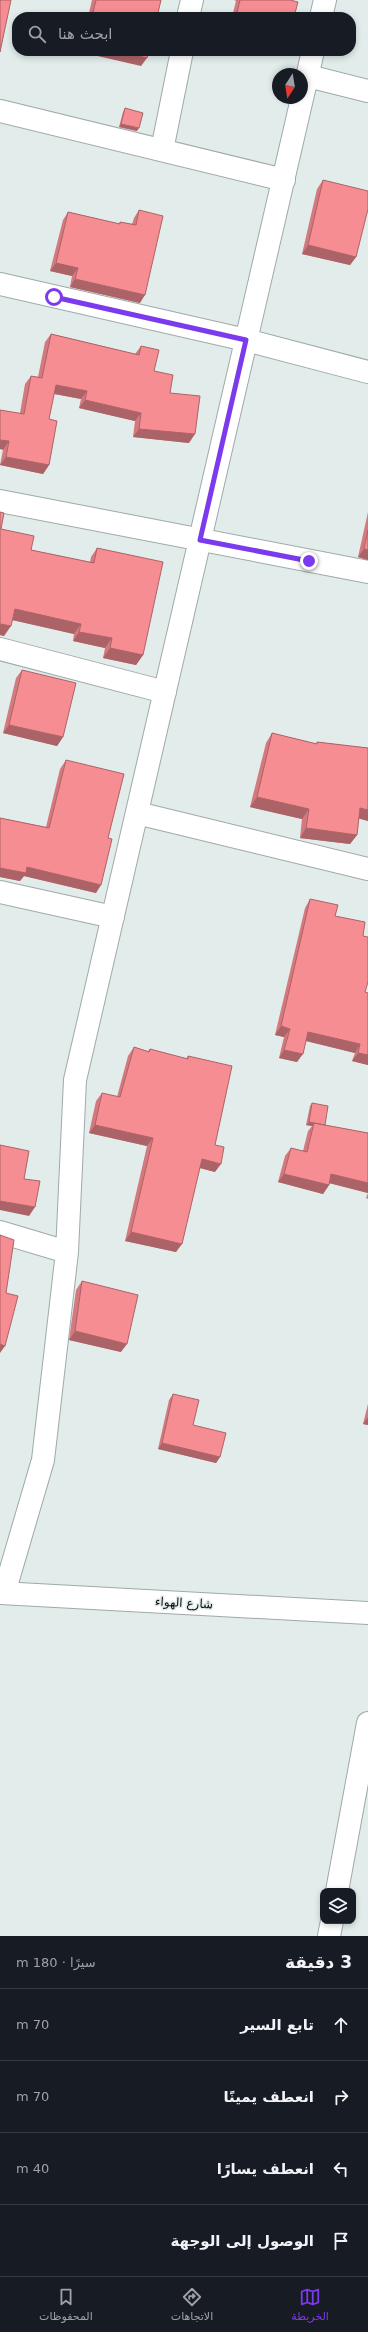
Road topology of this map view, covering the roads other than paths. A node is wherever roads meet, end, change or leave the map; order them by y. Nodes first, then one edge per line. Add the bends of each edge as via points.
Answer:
1 (192, 0) edge
2 (325, 0) edge
3 (189, 12) edge
4 (322, 12) edge
5 (181, 56) edge
6 (312, 56) edge
7 (308, 76) joint
8 (368, 91) edge
9 (302, 104) edge
10 (0, 111) edge
11 (162, 150) junction
12 (284, 180) junction
13 (0, 284) edge
14 (246, 340) junction
15 (368, 372) edge
16 (0, 501) edge
17 (200, 540) junction
18 (368, 572) edge
19 (0, 650) edge
20 (165, 692) junction
21 (137, 813) junction
22 (368, 869) edge
23 (0, 892) edge
24 (113, 917) junction
25 (0, 1232) edge
26 (67, 1252) junction
27 (2, 1593) edge
28 (368, 1613) edge
29 (368, 1722) edge
30 (338, 1888) edge
31 (331, 1924) edge
32 (329, 1936) edge

1 - 3 street
2 - 4 street
5 - 11 street
6 - 7 street
7 - 8 street
9 - 12 street
10 - 11 street
11 - 12 street
12 - 14 street
13 - 14 street
14 - 15 street
14 - 17 street
16 - 17 street
17 - 18 street
17 - 20 street
19 - 20 street
20 - 21 street
21 - 22 street
21 - 24 street
23 - 24 street
24 - 26 street via 75,1080
25 - 26 street
26 - 27 street via 43,1460
27 - 28 street, شارع الهواء
29 - 30 street
31 - 32 street

